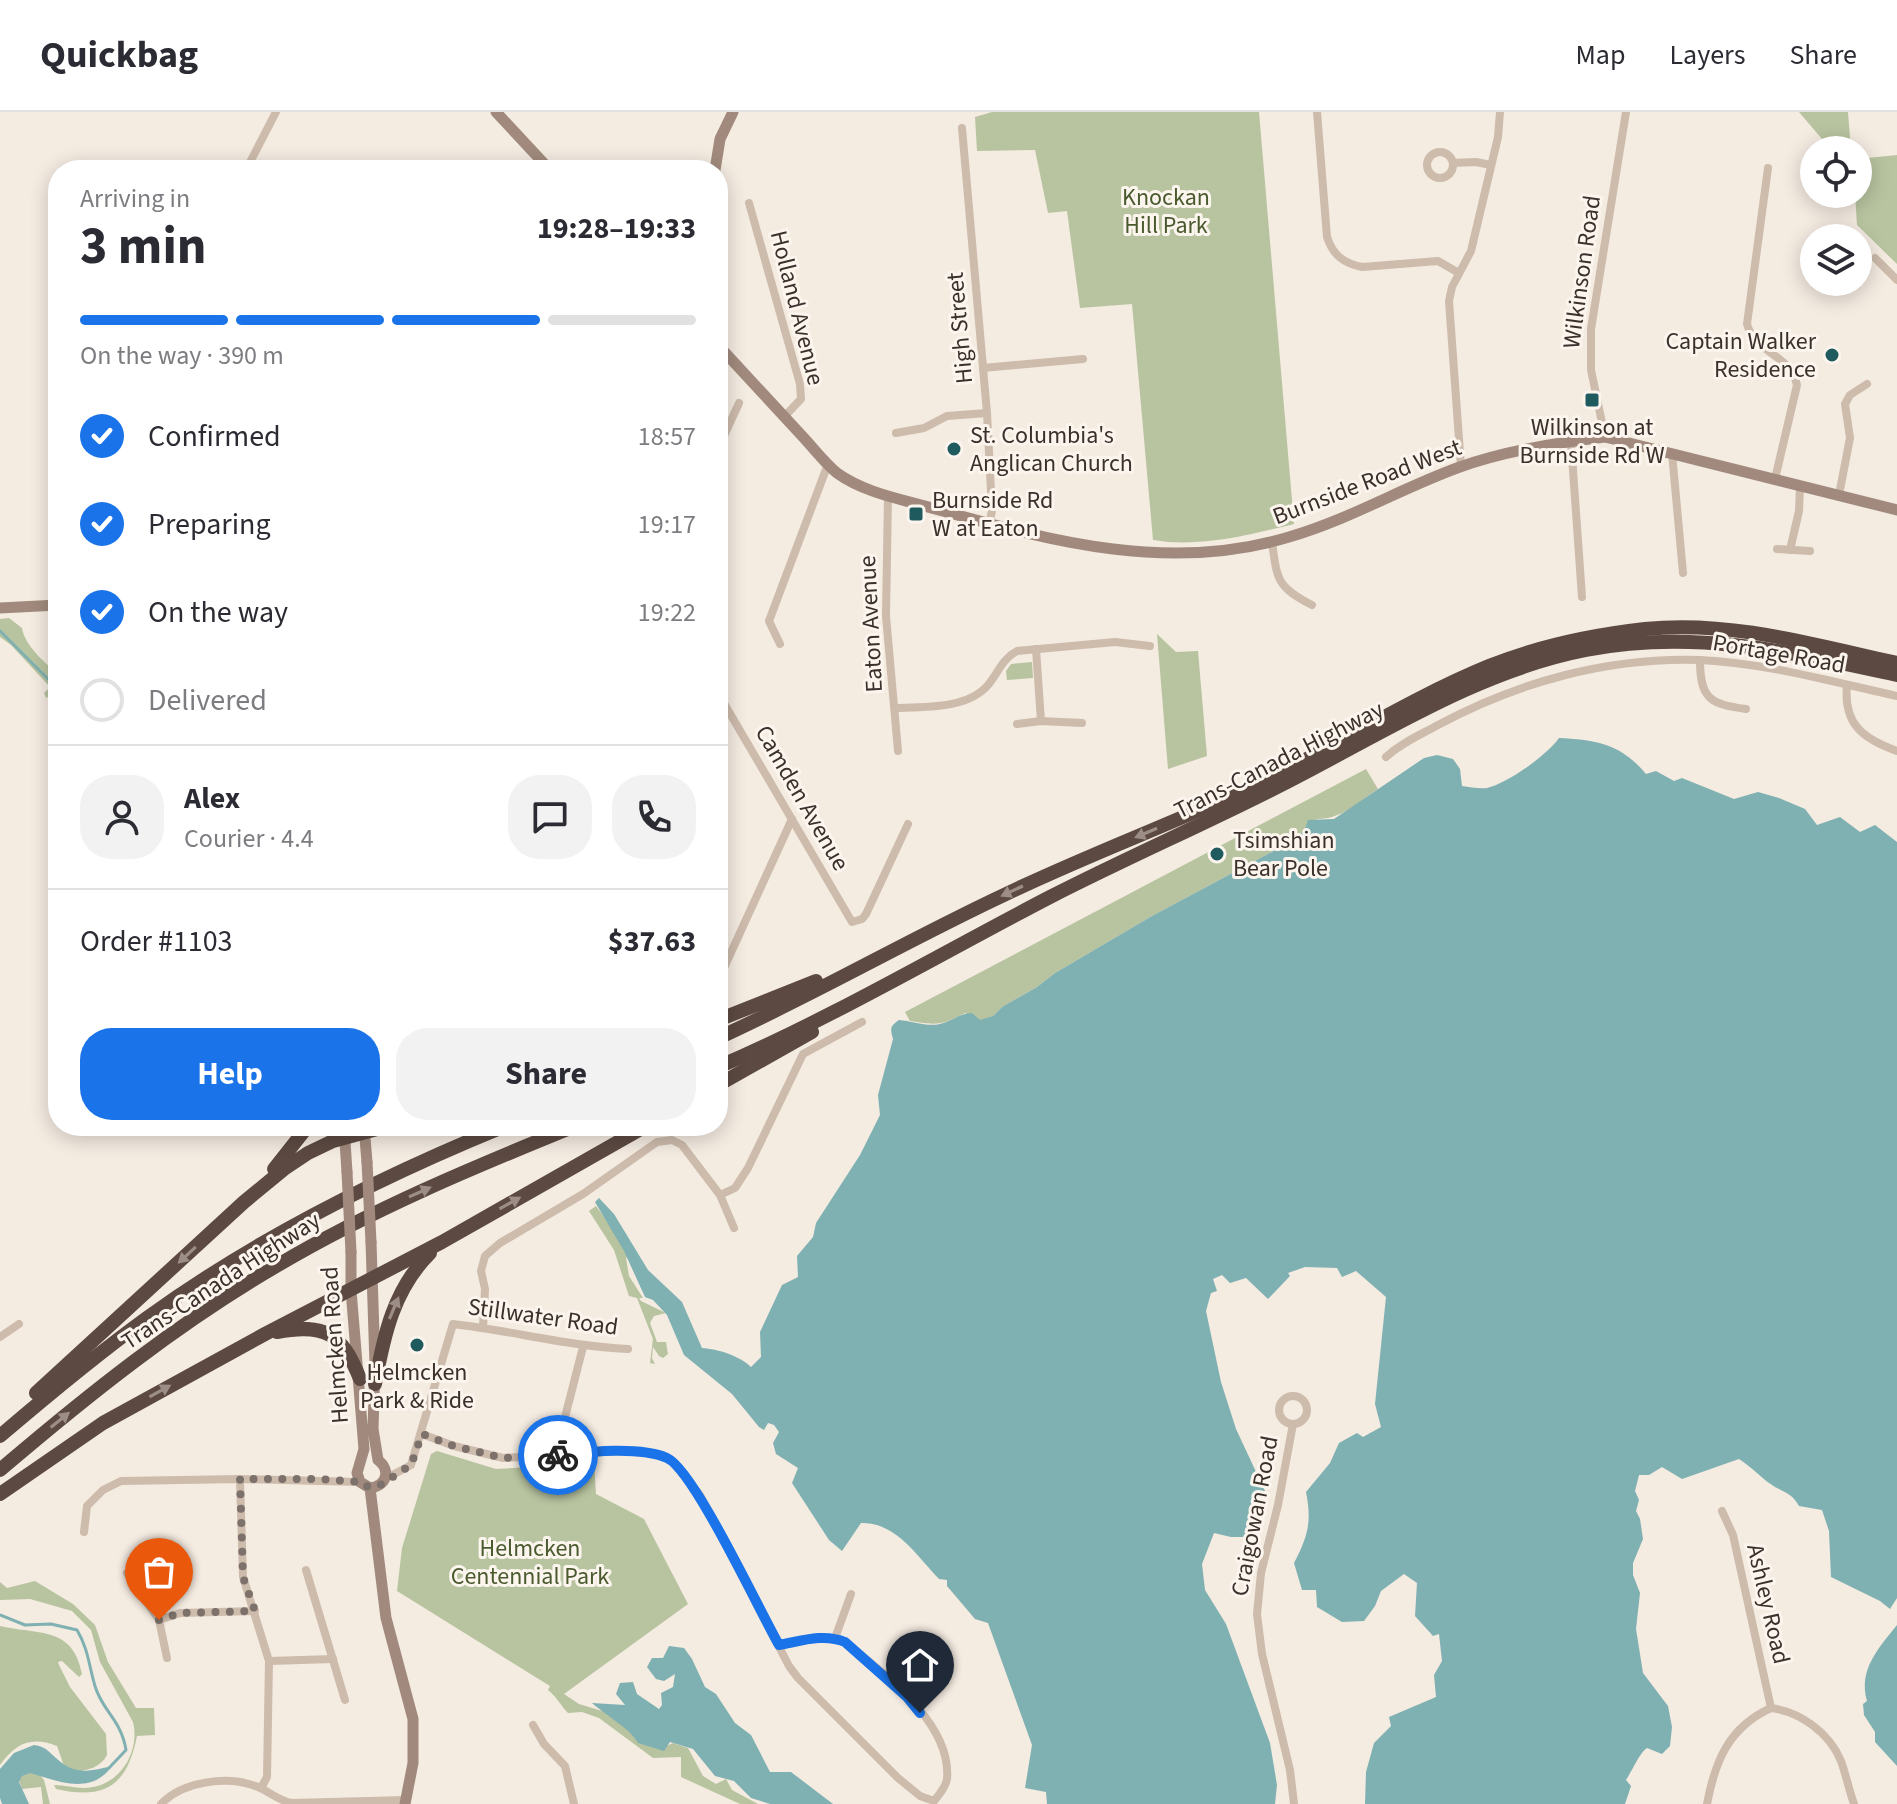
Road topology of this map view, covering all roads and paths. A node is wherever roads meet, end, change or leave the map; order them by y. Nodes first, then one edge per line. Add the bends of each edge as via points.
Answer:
1 (276, 112) edge
2 (496, 112) edge
3 (733, 112) edge
4 (1317, 112) edge
5 (1500, 112) edge
6 (1626, 112) edge
7 (962, 128) dead end
8 (251, 160) edge
9 (541, 160) edge
10 (717, 160) edge
11 (1453, 163) dead end
12 (1491, 165) junction
13 (1768, 168) dead end
14 (749, 203) dead end
15 (1875, 258) dead end
16 (1459, 273) junction
17 (1897, 280) edge
18 (728, 359) edge
19 (1083, 359) dead end
20 (983, 368) junction
21 (1867, 384) dead end
22 (739, 403) dead end
23 (987, 413) junction
24 (784, 417) junction
25 (728, 427) edge
26 (896, 433) dead end
27 (1605, 437) junction
28 (1571, 442) junction
29 (1672, 453) junction
30 (828, 464) junction
31 (1461, 467) junction
32 (1775, 479) junction
33 (1800, 486) junction
34 (888, 495) junction
35 (1839, 495) junction
36 (1897, 510) edge
37 (989, 524) junction
38 (1272, 542) junction
39 (1777, 549) dead end
40 (1790, 550) junction
41 (1810, 551) dead end
42 (1683, 573) dead end
43 (1582, 597) dead end
44 (1312, 605) dead end
45 (48, 606) edge
46 (0, 608) edge
47 (780, 644) dead end
48 (1150, 646) dead end
49 (1036, 649) junction
50 (1700, 660) junction
51 (1897, 663) edge
52 (1897, 675) edge
53 (1847, 685) junction
54 (1897, 696) edge
55 (895, 708) junction
56 (728, 709) edge
57 (1746, 709) dead end
58 (1041, 721) junction
59 (1082, 723) dead end
60 (1017, 724) dead end
61 (898, 751) dead end
62 (1897, 751) edge
63 (1386, 757) dead end
64 (792, 819) junction
65 (908, 824) dead end
66 (1052, 896) junction
67 (980, 906) junction
68 (728, 959) edge
69 (728, 1016) edge
70 (862, 1022) dead end
71 (728, 1033) edge
72 (728, 1062) edge
73 (728, 1080) edge
74 (301, 1136) edge
75 (337, 1136) edge
76 (344, 1136) edge
77 (365, 1136) edge
78 (483, 1136) edge
79 (551, 1136) edge
80 (628, 1136) edge
81 (720, 1195) junction
82 (244, 1202) junction
83 (734, 1228) dead end
84 (442, 1242) junction
85 (372, 1279) junction
86 (351, 1290) junction
87 (19, 1324) dead end
88 (483, 1328) junction
89 (265, 1334) junction
90 (0, 1337) edge
91 (583, 1347) junction
92 (628, 1349) dead end
93 (367, 1381) junction
94 (1293, 1424) dead end
95 (0, 1426) edge
96 (422, 1434) junction
97 (0, 1436) edge
98 (555, 1456) junction
99 (378, 1460) junction
100 (0, 1470) edge
101 (371, 1478) junction
102 (240, 1479) junction
103 (0, 1494) edge
104 (1722, 1511) dead end
105 (84, 1532) dead end
106 (306, 1570) dead end
107 (127, 1573) dead end
108 (851, 1594) dead end
109 (255, 1611) junction
110 (159, 1620) junction
111 (835, 1638) junction
112 (779, 1645) junction
113 (167, 1658) dead end
114 (333, 1659) junction
115 (269, 1661) junction
116 (345, 1700) dead end
117 (1771, 1708) junction
118 (533, 1725) dead end
119 (261, 1788) junction
120 (406, 1802) edge
121 (935, 1802) edge
122 (161, 1804) edge
123 (574, 1804) edge
124 (1294, 1804) edge
125 (1707, 1804) edge
126 (1854, 1804) edge

1 - 8 street
2 - 9 street
3 - 10 street
4 - 16 street via 1327,237 1336,254 1362,267 1438,261
5 - 12 street
6 - 27 street, Wilkinson Road via 1591,329 1591,370
7 - 20 street, High Street
11 - 12 street
12 - 16 street via 1471,251
13 - 32 street via 1747,324 1754,340 1785,363 1797,385
14 - 24 street, Holland Avenue via 800,384 801,399
15 - 17 street
16 - 31 street via 1449,316
18 - 24 street, Burnside Road West
19 - 20 street
20 - 23 street, High Street
21 - 35 street via 1845,404 1850,438
22 - 25 street
23 - 26 street via 947,416 924,428
23 - 37 street, High Street
24 - 30 street, Burnside Road West
27 - 28 street, Burnside Road West
27 - 29 street, Burnside Road West
28 - 31 street, Burnside Road West
28 - 43 street
29 - 32 street, Burnside Road West
29 - 42 street
30 - 34 street, Burnside Road West via 852,482
30 - 47 street via 769,621
31 - 38 street, Burnside Road West via 1332,523
32 - 33 street, Burnside Road West
33 - 35 street, Burnside Road West
33 - 40 street
34 - 37 street, Burnside Road West
34 - 55 street, Eaton Avenue via 886,616
35 - 36 street, Burnside Road West
37 - 38 street, Burnside Road West via 1064,542 1153,554 1206,554
38 - 44 street via 1281,585
39 - 40 street
40 - 41 street
45 - 46 street
48 - 49 street via 1115,642
49 - 55 street via 1011,654 975,696 929,707
49 - 58 street
50 - 53 street, Portage Road
50 - 57 street via 1706,695 1719,705
50 - 63 street, Portage Road via 1627,663 1531,683 1470,708
51 -> 67 highway, Trans-Canada Highway via 1732,630 1649,629 1561,643 1467,675 1263,781
52 - 66 highway, Trans-Canada Highway via 1770,648 1701,641 1621,645 1543,660 1463,691
53 - 54 street, Portage Road
53 - 62 street via 1856,728 1869,741
55 - 61 street, Eaton Avenue
56 - 64 street, Camden Avenue
58 - 59 street
58 - 60 street
64 - 65 street, Camden Avenue via 852,922 866,914
64 - 68 street
66 - 72 highway, Trans-Canada Highway
66 - 73 highway via 1024,919
67 - 69 highway via 928,924 832,974
67 - 71 highway, Trans-Canada Highway
70 - 81 street via 803,1054 748,1168 735,1188
74 - 82 highway
75 - 82 highway via 296,1160
76 - 86 street, Helmcken Road, bridge
77 - 85 street, Helmcken Road, bridge
78 - 97 highway, Trans-Canada Highway via 312,1215 227,1265 100,1353
100 -> 79 highway, Trans-Canada Highway via 140,1357 278,1265 414,1194
84 -> 80 highway
81 - 83 street
81 - 88 street via 682,1145 657,1142 485,1256
82 -> 95 highway
84 - 85 highway
93 -> 84 highway via 403,1287
85 - 86 highway
85 - 93 street, Helmcken Road
86 - 89 highway
86 - 93 street, Helmcken Road
87 - 90 street
88 - 91 street, Stillwater Road
88 - 96 street, Stillwater Road via 453,1324
89 - 93 highway via 304,1329 336,1337
103 -> 89 highway via 103,1423
91 - 92 street, Stillwater Road
91 - 98 street
93 - 99 street, Helmcken Road
93 - 101 street, Helmcken Road via 364,1449
94 - 124 street, Craigowan Road via 1257,1614
96 - 98 street via 503,1458
96 - 101 street via 411,1465
98 - 112 street via 619,1451 671,1460 700,1495
99 - 101 street via 384,1464
99 - 101 street via 371,1458
101 - 102 street
101 - 120 street, Helmcken Road via 386,1618 413,1719
102 - 105 street via 121,1481 87,1506
102 - 109 street via 243,1577
104 - 117 street, Ashley Road via 1733,1535
106 - 114 street
107 - 110 street
108 - 111 street
109 - 110 street via 180,1613
109 - 115 street
110 - 113 street
111 - 112 street
111 - 121 street via 907,1697 941,1739 947,1782
112 - 121 street via 798,1678 842,1724 898,1778
114 - 115 street
114 - 116 street
115 - 119 street via 267,1777
117 - 125 street via 1741,1727 1724,1747
117 - 126 street via 1799,1716 1823,1734 1840,1759
118 - 123 street via 565,1766
119 - 120 street via 292,1803
119 - 122 street via 202,1783

